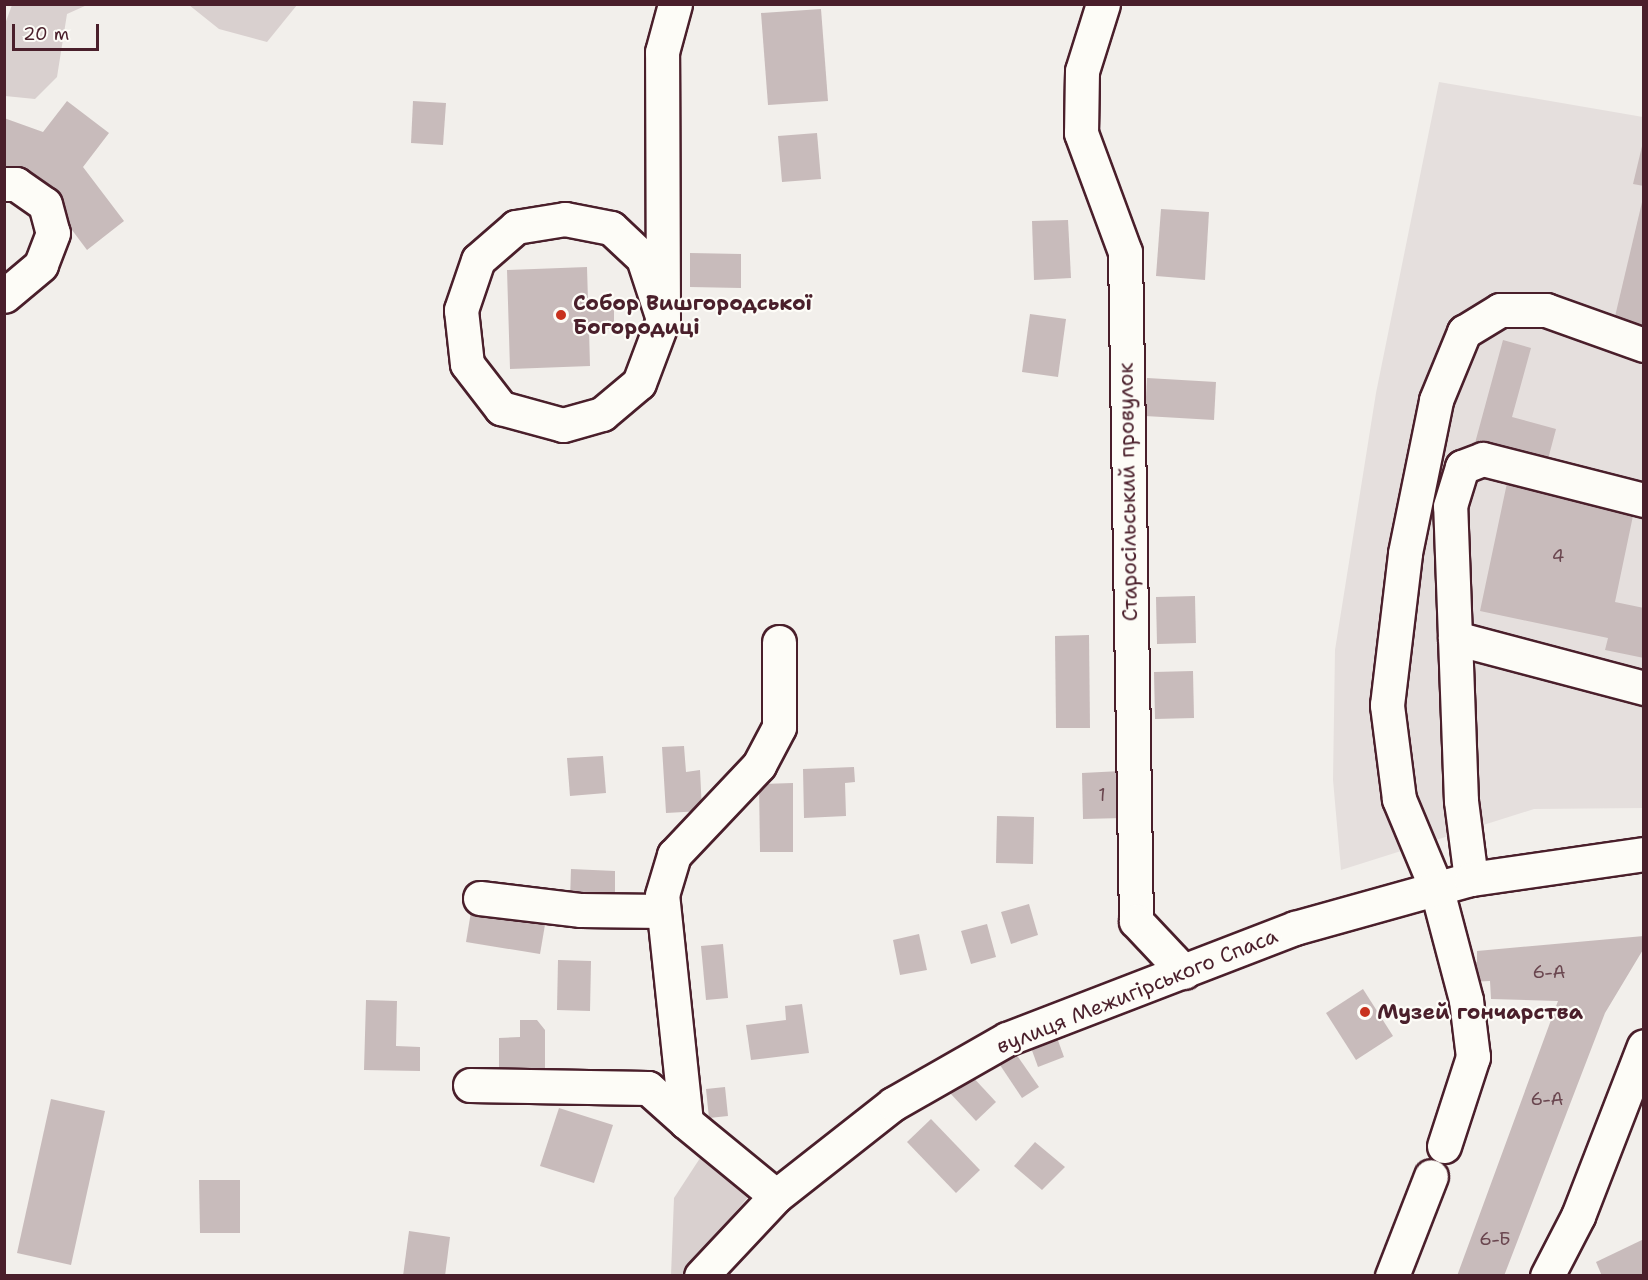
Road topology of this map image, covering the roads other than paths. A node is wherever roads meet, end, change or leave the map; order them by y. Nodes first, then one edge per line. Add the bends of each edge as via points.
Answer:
1 (675, 4) edge
2 (1103, 4) edge
3 (4, 184) edge
4 (4, 296) edge
5 (663, 319) junction
6 (1644, 345) edge
7 (1644, 500) edge
8 (1455, 638) junction
9 (779, 642) dead end
10 (1644, 688) edge
11 (1644, 854) edge
12 (1472, 879) junction
13 (1437, 890) junction
14 (480, 898) dead end
15 (663, 903) junction
16 (1184, 972) junction
17 (1644, 1046) edge
18 (470, 1085) dead end
19 (686, 1122) junction
20 (1444, 1146) dead end
21 (1431, 1176) dead end
22 (776, 1196) junction
23 (700, 1275) edge
24 (1392, 1275) edge
25 (1547, 1275) edge

1 - 5 street via 662,52
2 - 16 street, Старосільський провулок via 1082,71 1081,133 1125,252 1136,921
3 - 4 street via 16,184 45,204 53,233 41,265
5 - 5 street via 643,258 611,228 565,219 516,227 478,260 461,310 467,364 501,408 563,425 603,414 639,383
6 - 13 street via 1546,310 1500,310 1464,332 1436,400 1405,553 1387,705 1399,799
7 - 8 street via 1483,459 1462,467 1450,506
8 - 10 street
8 - 12 street via 1461,801
9 - 15 street via 779,727 759,765 674,855
11 - 12 street, вулиця Межигірського Спаса
12 - 13 street, вулиця Межигірського Спаса
13 - 16 street, вулиця Межигірського Спаса via 1295,928
13 - 20 street via 1466,1000 1473,1057
14 - 15 street via 570,909
15 - 19 street
16 - 22 street, вулиця Межигірського Спаса via 1007,1039 893,1104
17 - 25 street via 1578,1216
18 - 19 street via 648,1088
19 - 22 street
21 - 24 street
22 - 23 street, вулиця Межигірського Спаса

